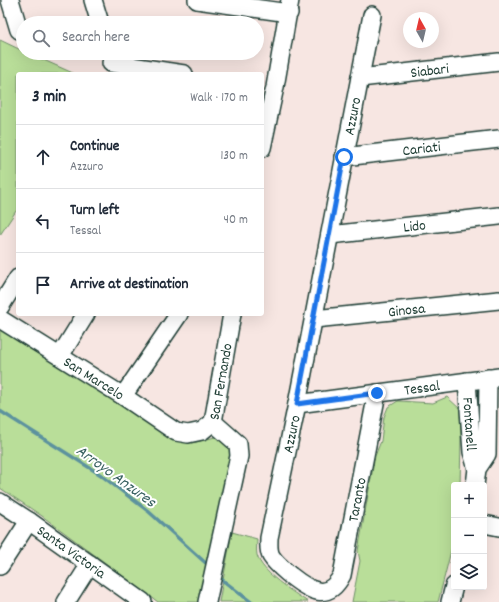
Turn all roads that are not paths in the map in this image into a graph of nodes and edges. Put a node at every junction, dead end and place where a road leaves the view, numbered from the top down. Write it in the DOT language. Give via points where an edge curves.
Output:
graph roads {
  1 [pos="10,0"];
  2 [pos="93,0"];
  3 [pos="197,0"];
  4 [pos="290,6"];
  5 [pos="372,15"];
  6 [pos="98,16"];
  7 [pos="16,20"];
  8 [pos="499,62"];
  9 [pos="111,63"];
  10 [pos="171,72"];
  11 [pos="360,78"];
  12 [pos="269,86"];
  13 [pos="264,130"];
  14 [pos="499,139"];
  15 [pos="344,157"];
  16 [pos="499,216"];
  17 [pos="330,235"];
  18 [pos="16,281"];
  19 [pos="499,300"];
  20 [pos="0,307"];
  21 [pos="85,316"];
  22 [pos="178,316"];
  23 [pos="232,316"];
  24 [pos="0,319"];
  25 [pos="314,319"];
  26 [pos="60,356"];
  27 [pos="493,378"];
  28 [pos="467,381"];
  29 [pos="377,393"];
  30 [pos="123,396"];
  31 [pos="297,404"];
  32 [pos="213,422"];
  33 [pos="471,433"];
  34 [pos="188,434"];
  35 [pos="494,435"];
  36 [pos="486,454"];
  37 [pos="476,477"];
  38 [pos="0,502"];
  39 [pos="30,521"];
  40 [pos="487,525"];
  41 [pos="499,527"];
  42 [pos="90,564"];
  43 [pos="0,566"];
  44 [pos="453,590"];
  45 [pos="319,594"];
  46 [pos="66,602"];
  47 [pos="143,602"];
  48 [pos="208,602"];
  49 [pos="450,602"];
  1 -- 7 [label="street"];
  2 -- 6 [label="street"];
  3 -- 4 [label="street"];
  4 -- 12 [label="street"];
  5 -- 11 [label="street, Azzuro"];
  8 -- 11 [label="street, Siabari"];
  9 -- 10 [label="street"];
  11 -- 15 [label="street, Azzuro"];
  12 -- 13 [label="street"];
  14 -- 15 [label="street, Cariati"];
  15 -- 17 [label="street, Azzuro"];
  16 -- 17 [label="street, Lido"];
  17 -- 25 [label="street, Azzuro"];
  18 -- 20 [label="street"];
  19 -- 25 [label="street, Ginosa"];
  21 -- 26 [label="street"];
  22 -- 30 [label="street"];
  23 -- 32 [label="street, San Fernando"];
  24 -- 26 [label="street, San Marcelo"];
  25 -- 31 [label="street, Azzuro"];
  26 -- 30 [label="street, San Marcelo"];
  27 -- 28 [label="street, Tessal"];
  27 -- 35 [label="street, Fontanell"];
  28 -- 29 [label="street, Tessal"];
  28 -- 33 [label="street, Fontanell"];
  29 -- 31 [label="street, Tessal"];
  29 -- 45 [label="street, Taranto" via="342,575 338,584 330,591"];
  30 -- 34 [label="street, San Marcelo" via="176,432"];
  31 -- 45 [label="street, Azzuro" via="268,547 276,562 310,592"];
  32 -- 34 [label="street, San Fernando" via="202,431"];
  32 -- 48 [label="street" via="238,444 239,456"];
  33 -- 35 [label="street"];
  33 -- 36 [label="street, Fontanell"];
  35 -- 36 [label="street, Fontanell"];
  36 -- 37 [label="street, Fontanell"];
  38 -- 39 [label="street, Santa Victoria"];
  39 -- 42 [label="street, Santa Victoria"];
  39 -- 43 [label="street"];
  40 -- 41 [label="street"];
  42 -- 46 [label="street"];
  42 -- 47 [label="street, Santa Victoria"];
  44 -- 49 [label="street"];
}
